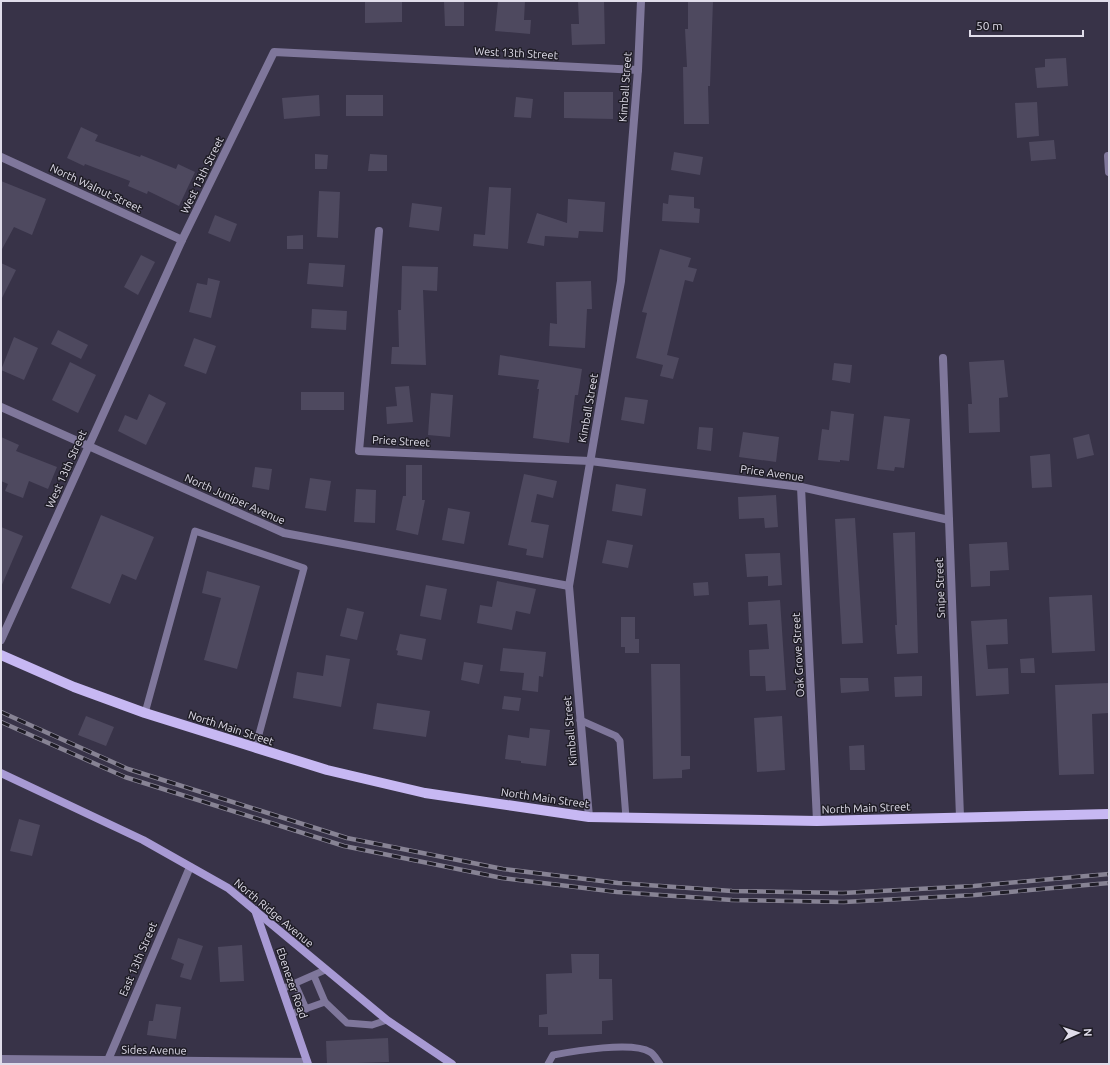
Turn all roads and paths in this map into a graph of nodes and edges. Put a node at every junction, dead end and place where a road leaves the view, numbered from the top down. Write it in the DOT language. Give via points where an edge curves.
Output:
graph roads {
  1 [pos="641,1"];
  2 [pos="638,70"];
  3 [pos="1108,156"];
  4 [pos="1,157"];
  5 [pos="1109,172"];
  6 [pos="379,231"];
  7 [pos="182,240"];
  8 [pos="943,358"];
  9 [pos="1,407"];
  10 [pos="88,446"];
  11 [pos="590,461"];
  12 [pos="801,488"];
  13 [pos="949,520"];
  14 [pos="568,586"];
  15 [pos="1,640"];
  16 [pos="1,655"];
  17 [pos="145,713"];
  18 [pos="580,720"];
  19 [pos="255,749"];
  20 [pos="1,773"];
  21 [pos="1109,814"];
  22 [pos="589,817"];
  23 [pos="960,817"];
  24 [pos="626,818"];
  25 [pos="817,821"];
  26 [pos="190,867"];
  27 [pos="255,909"];
  28 [pos="325,970"];
  29 [pos="314,976"];
  30 [pos="295,984"];
  31 [pos="282,990"];
  32 [pos="325,1002"];
  33 [pos="306,1009"];
  34 [pos="291,1014"];
  35 [pos="387,1020"];
  36 [pos="1,1059"];
  37 [pos="108,1060"];
  38 [pos="25,1062"];
  39 [pos="308,1063"];
  40 [pos="452,1064"];
  41 [pos="548,1064"];
  42 [pos="660,1064"];
  1 -- 2 [label="street, Kimball Street"];
  2 -- 7 [label="street, West 13th Street" via="274,52"];
  2 -- 11 [label="street, Kimball Street" via="621,281"];
  3 -- 5 [label="street"];
  4 -- 7 [label="street, North Walnut Street"];
  6 -- 11 [label="street, Price Street" via="359,450"];
  7 -- 10 [label="street, West 13th Street"];
  8 -- 13 [label="street, Snipe Street"];
  9 -- 10 [label="street, North Juniper Avenue"];
  10 -- 14 [label="street, North Juniper Avenue" via="284,533"];
  10 -- 15 [label="street, West 13th Street"];
  11 -- 12 [label="street, Price Avenue"];
  11 -- 14 [label="street, Kimball Street"];
  12 -- 13 [label="street, Price Avenue"];
  12 -- 25 [label="street, Oak Grove Street"];
  13 -- 23 [label="street, Snipe Street"];
  14 -- 18 [label="street, Kimball Street"];
  16 -- 17 [label="main road, North Main Street" via="74,687"];
  17 -- 19 [label="main road, North Main Street"];
  17 -- 19 [label="lane" via="196,531 304,568"];
  18 -- 22 [label="street, Kimball Street"];
  18 -- 24 [label="lane" via="616,736 620,741"];
  19 -- 22 [label="main road, North Main Street" via="327,770 425,793"];
  20 -- 26 [label="street, North Ridge Avenue" via="143,840"];
  21 -- 23 [label="main road, North Main Street"];
  22 -- 24 [label="main road, North Main Street"];
  23 -- 25 [label="main road, North Main Street"];
  24 -- 25 [label="main road, North Main Street"];
  26 -- 27 [label="street, North Ridge Avenue" via="228,888"];
  26 -- 37 [label="street, East 13th Street"];
  27 -- 28 [label="street, North Ridge Avenue"];
  27 -- 31 [label="street, Ebenezer Road"];
  28 -- 29 [label="lane"];
  28 -- 35 [label="street, North Ridge Avenue"];
  29 -- 30 [label="lane"];
  29 -- 32 [label="lane"];
  30 -- 31 [label="lane"];
  30 -- 33 [label="lane"];
  31 -- 34 [label="street, Ebenezer Road"];
  32 -- 33 [label="lane"];
  32 -- 35 [label="lane" via="347,1023 372,1025"];
  33 -- 34 [label="lane"];
  34 -- 39 [label="street, Ebenezer Road"];
  35 -- 40 [label="street, North Ridge Avenue"];
  36 -- 38 [label="street, Sides Avenue"];
  37 -- 38 [label="street, Sides Avenue"];
  37 -- 39 [label="street, Sides Avenue"];
  41 -- 42 [label="lane" via="554,1055 570,1051 628,1046 650,1052"];
}
